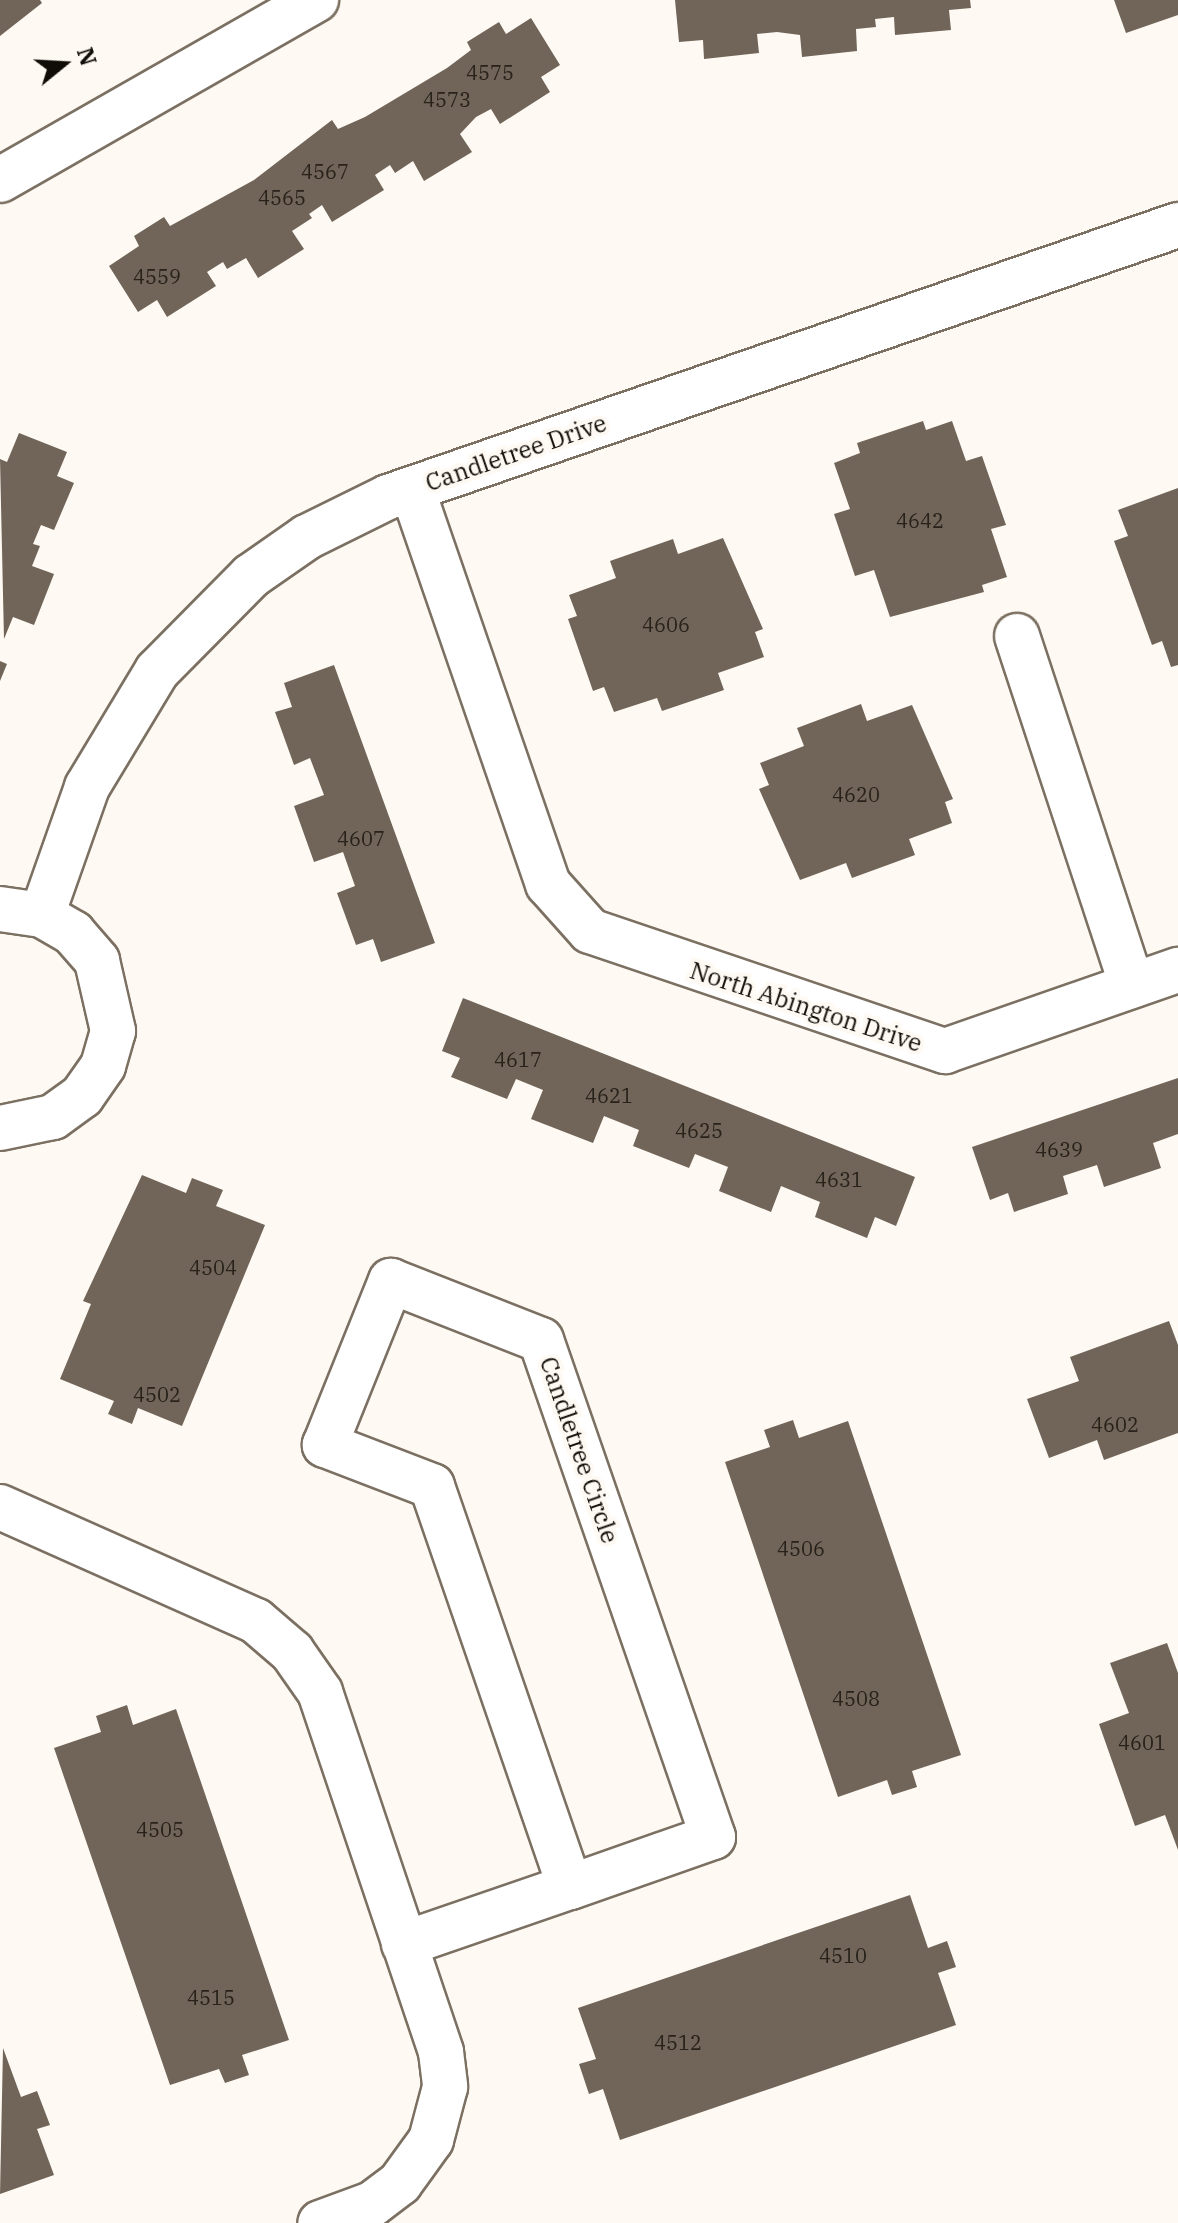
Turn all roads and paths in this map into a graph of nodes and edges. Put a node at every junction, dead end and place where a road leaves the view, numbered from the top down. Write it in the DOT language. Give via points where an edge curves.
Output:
graph roads {
  1 [pos="316,0"];
  2 [pos="0,180"];
  3 [pos="1178,225"];
  4 [pos="412,489"];
  5 [pos="1017,636"];
  6 [pos="21,912"];
  7 [pos="1178,970"];
  8 [pos="1132,986"];
  9 [pos="0,1128"];
  10 [pos="0,1507"];
  11 [pos="570,1887"];
  12 [pos="404,1944"];
  13 [pos="320,2223"];
  1 -- 2 [label="street"];
  3 -- 4 [label="street, Candletree Drive"];
  4 -- 6 [label="street, Candletree Drive" via="349,515 269,562 170,654 87,787"];
  4 -- 8 [label="street, North Abington Drive" via="548,884 576,922 603,938 945,1051"];
  5 -- 8 [label="street"];
  6 -- 9 [label="street, Candletree Drive" via="73,933 97,961 110,994 113,1031 103,1066 82,1096 53,1117"];
  7 -- 8 [label="street, North Abington Drive"];
  10 -- 12 [label="street" via="256,1621 292,1652 320,1692"];
  11 -- 11 [label="street, Candletree Circle" via="432,1486 325,1445 391,1281 541,1340 713,1837"];
  11 -- 12 [label="street, Candletree Circle"];
  12 -- 13 [label="street" via="441,2052 443,2105 421,2156 388,2195"];
}
